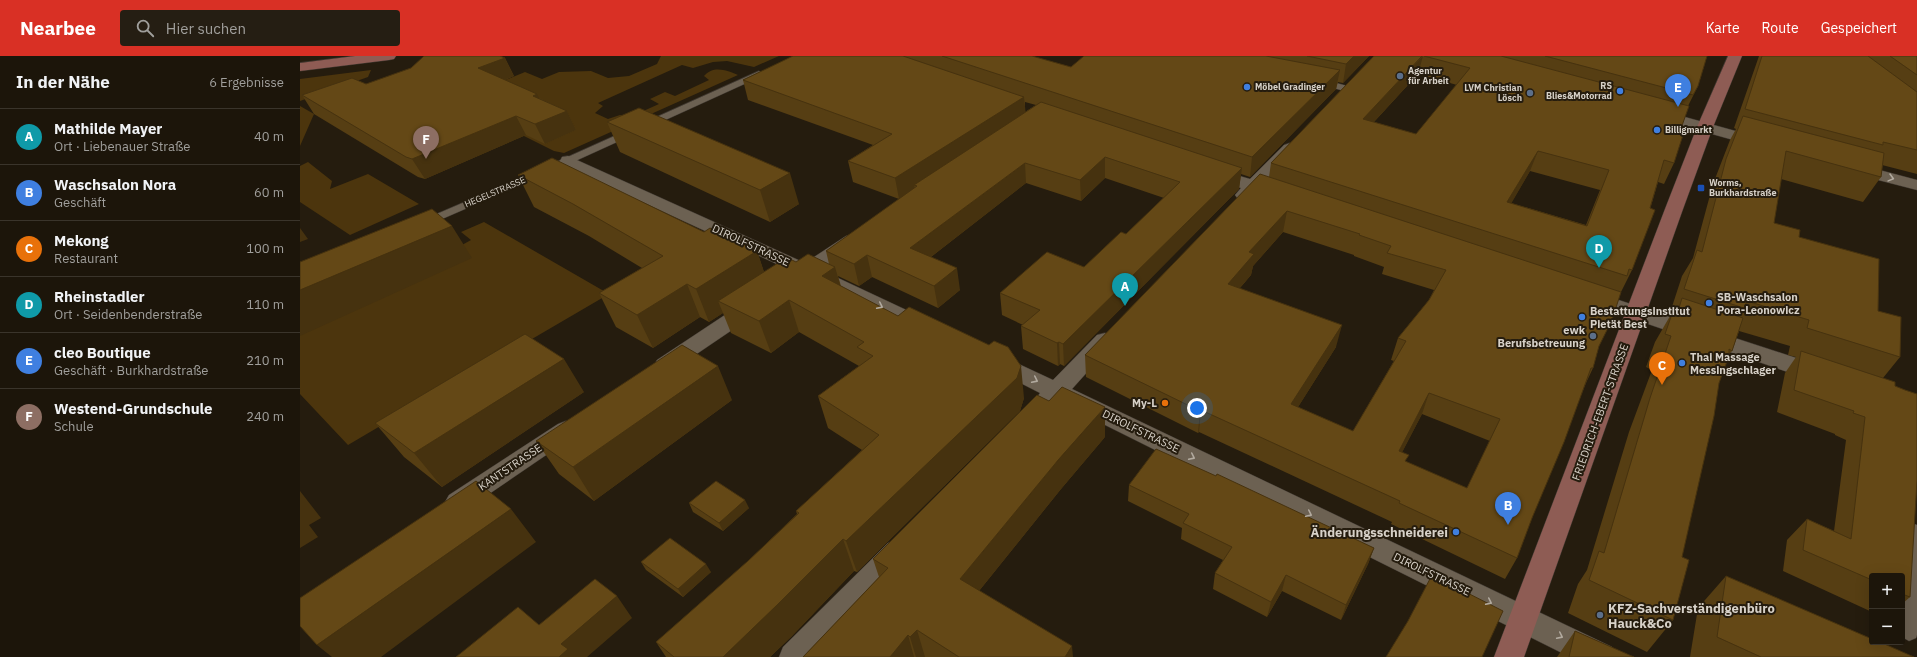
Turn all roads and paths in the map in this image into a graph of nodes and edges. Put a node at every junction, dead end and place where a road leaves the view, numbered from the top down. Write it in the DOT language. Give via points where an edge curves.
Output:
graph roads {
  1 [pos="389,56"];
  2 [pos="1735,56"];
  3 [pos="300,67"];
  4 [pos="769,69"];
  5 [pos="1310,80"];
  6 [pos="1353,84"];
  7 [pos="1336,100"];
  8 [pos="1644,110"];
  9 [pos="1704,127"];
  10 [pos="1303,135"];
  11 [pos="1780,148"];
  12 [pos="568,161"];
  13 [pos="1841,164"];
  14 [pos="1194,166"];
  15 [pos="1917,185"];
  16 [pos="1253,186"];
  17 [pos="1297,201"];
  18 [pos="1231,209"];
  19 [pos="411,228"];
  20 [pos="865,232"];
  21 [pos="807,271"];
  22 [pos="1571,290"];
  23 [pos="1637,312"];
  24 [pos="1117,328"];
  25 [pos="942,336"];
  26 [pos="978,353"];
  27 [pos="646,377"];
  28 [pos="1836,380"];
  29 [pos="1057,390"];
  30 [pos="1029,419"];
  31 [pos="581,420"];
  32 [pos="1914,513"];
  33 [pos="437,515"];
  34 [pos="917,532"];
  35 [pos="1525,619"];
  36 [pos="1910,632"];
  37 [pos="794,657"];
  38 [pos="1509,657"];
  39 [pos="1602,657"];
  1 -- 3 [label="street"];
  2 -- 9 [label="street, FRIEDRICH-EBERT-STRASSE"];
  4 -- 12 [label="lane, HEGELSTRASSE"];
  5 -- 6 [label="lane"];
  6 -- 7 [label="street"];
  8 -- 9 [label="street"];
  9 -- 11 [label="street"];
  9 -- 23 [label="street, FRIEDRICH-EBERT-STRASSE"];
  10 -- 16 [label="street"];
  12 -- 19 [label="lane, HEGELSTRASSE"];
  12 -- 21 [label="street, DIROLFSTRASSE"];
  13 -- 15 [label="street, one-way"];
  14 -- 16 [label="street"];
  16 -- 17 [label="street"];
  16 -- 18 [label="street"];
  20 -- 21 [label="street"];
  21 -- 25 [label="street, DIROLFSTRASSE, one-way"];
  21 -- 27 [label="street"];
  22 -- 23 [label="street"];
  23 -- 28 [label="street"];
  23 -- 35 [label="street, FRIEDRICH-EBERT-STRASSE"];
  24 -- 29 [label="street"];
  26 -- 29 [label="street, DIROLFSTRASSE, one-way"];
  29 -- 30 [label="street"];
  29 -- 35 [label="street, DIROLFSTRASSE, one-way"];
  31 -- 33 [label="street, KANTSTRASSE"];
  32 -- 36 [label="lane"];
  34 -- 37 [label="street"];
  35 -- 38 [label="street, FRIEDRICH-EBERT-STRASSE"];
  35 -- 39 [label="street, DIROLFSTRASSE, one-way"];
}
